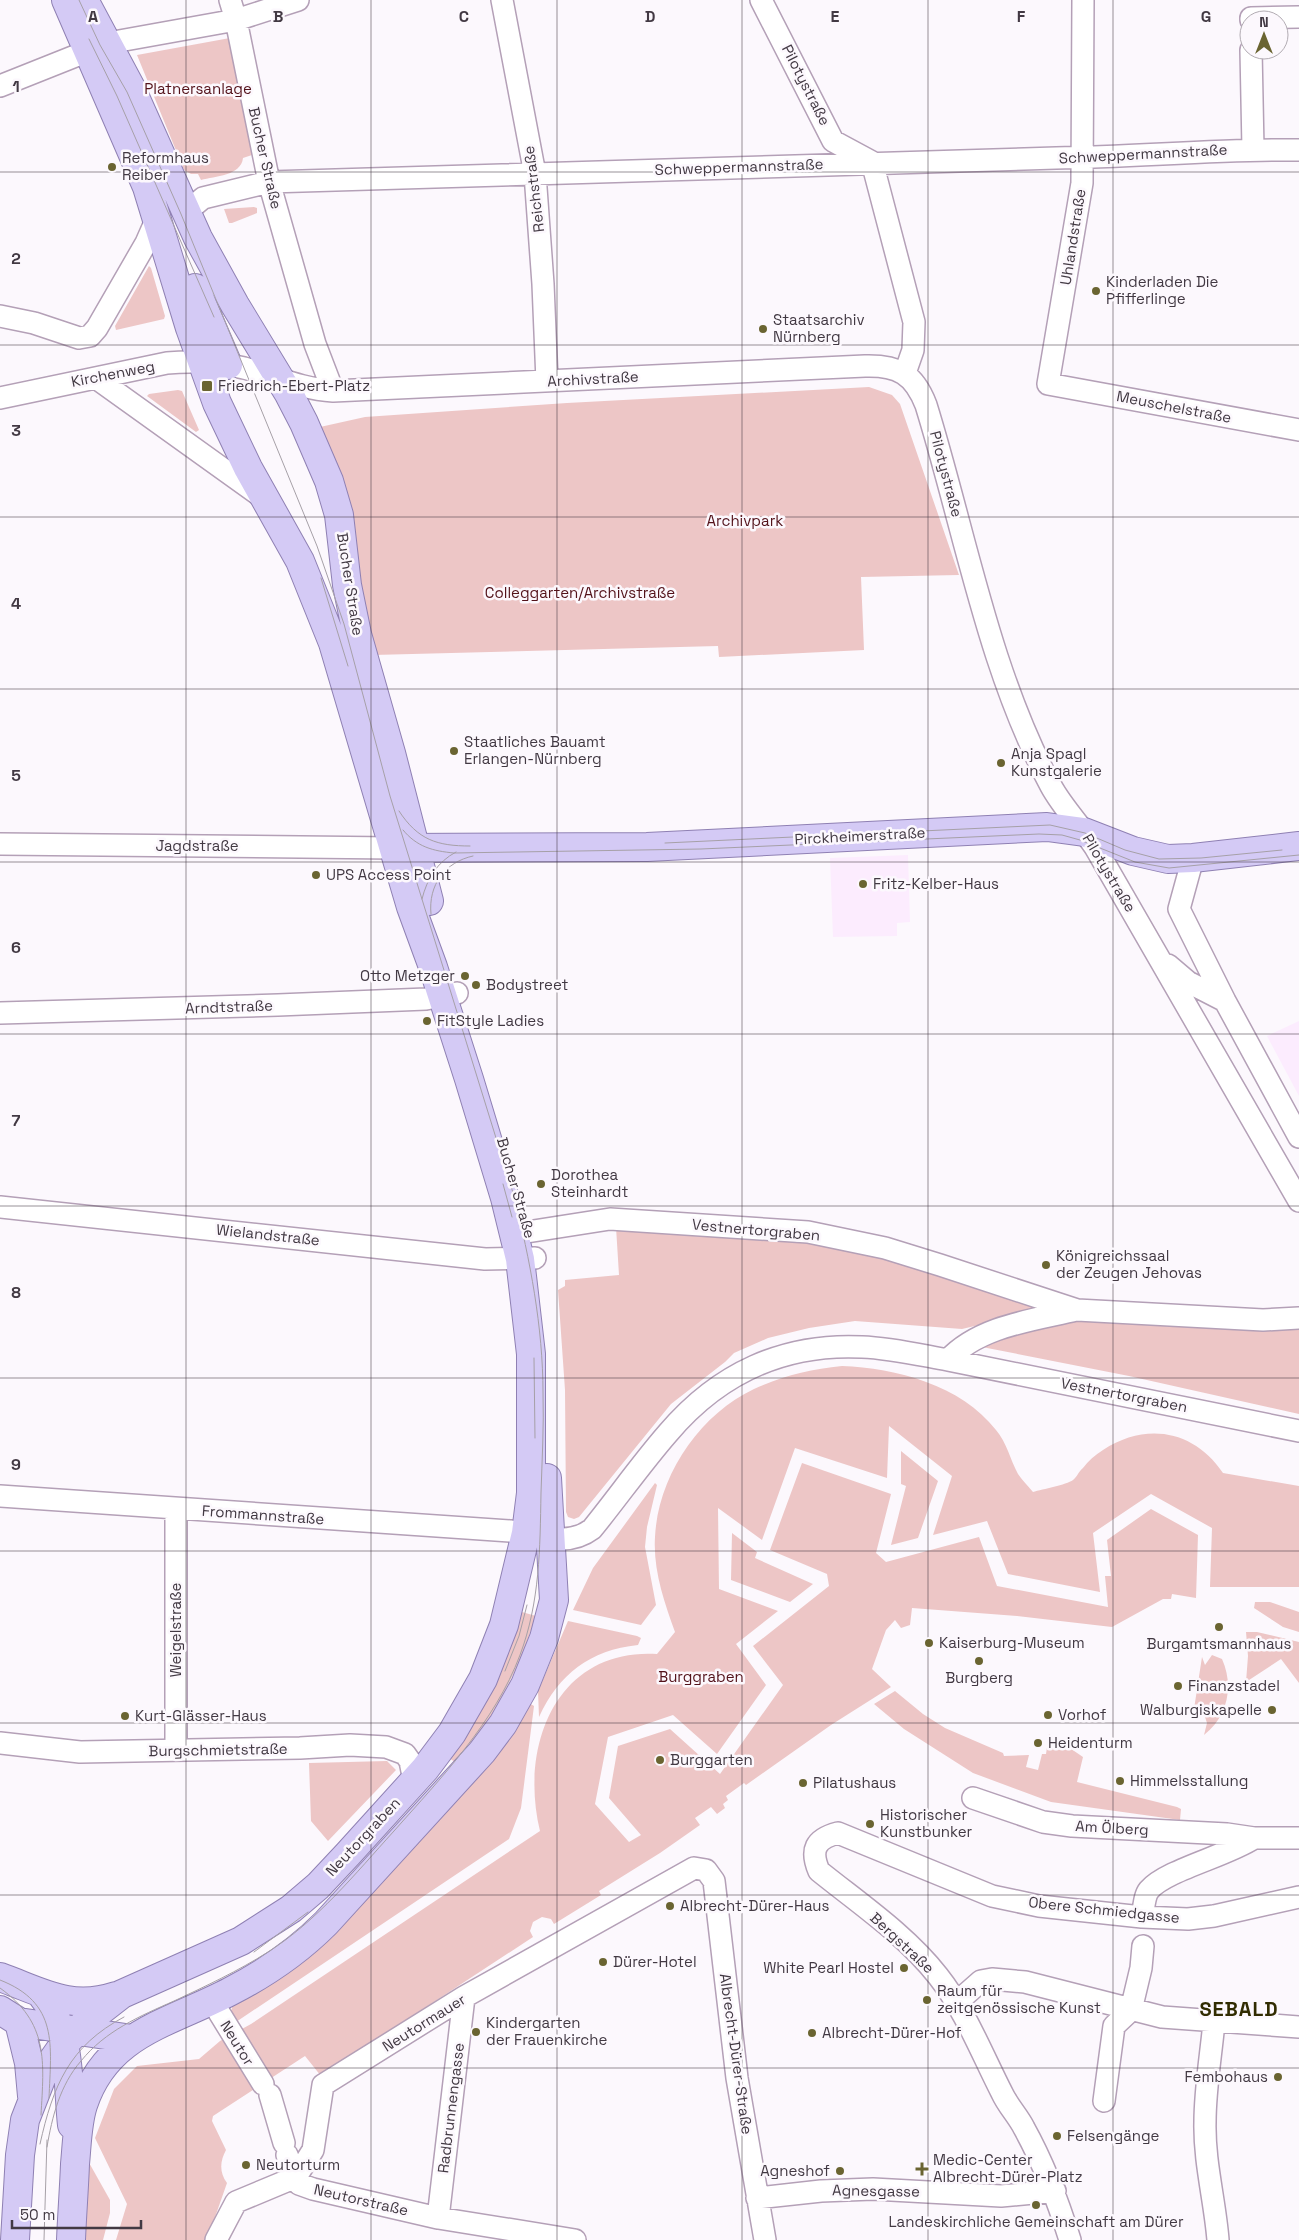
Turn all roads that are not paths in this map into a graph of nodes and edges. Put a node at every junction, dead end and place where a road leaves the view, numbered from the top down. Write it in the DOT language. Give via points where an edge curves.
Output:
graph roads {
  1 [pos="66,0"];
  2 [pos="84,0"];
  3 [pos="298,0"];
  4 [pos="502,0"];
  5 [pos="761,0"];
  6 [pos="1083,0"];
  7 [pos="233,10"];
  8 [pos="97,47"];
  9 [pos="1251,60"];
  10 [pos="0,86"];
  11 [pos="1253,149"];
  12 [pos="1299,150"];
  13 [pos="1081,158"];
  14 [pos="872,162"];
  15 [pos="534,174"];
  16 [pos="269,182"];
  17 [pos="186,213"];
  18 [pos="157,218"];
  19 [pos="0,316"];
  20 [pos="215,364"];
  21 [pos="905,374"];
  22 [pos="96,378"];
  23 [pos="281,380"];
  24 [pos="547,381"];
  25 [pos="1048,384"];
  26 [pos="333,391"];
  27 [pos="0,398"];
  28 [pos="1299,430"];
  29 [pos="267,500"];
  30 [pos="1084,832"];
  31 [pos="0,843"];
  32 [pos="1299,846"];
  33 [pos="404,848"];
  34 [pos="0,857"];
  35 [pos="1193,858"];
  36 [pos="1158,956"];
  37 [pos="450,994"];
  38 [pos="1225,1001"];
  39 [pos="0,1013"];
  40 [pos="1299,1137"];
  41 [pos="1299,1201"];
  42 [pos="0,1208"];
  43 [pos="525,1245"];
  44 [pos="1077,1310"];
  45 [pos="1299,1318"];
  46 [pos="948,1360"];
  47 [pos="1299,1431"];
  48 [pos="0,1496"];
  49 [pos="176,1509"];
  50 [pos="538,1536"];
  51 [pos="0,1742"];
  52 [pos="176,1750"];
  53 [pos="414,1781"];
  54 [pos="973,1798"];
  55 [pos="1254,1838"];
  56 [pos="1299,1838"];
  57 [pos="814,1858"];
  58 [pos="706,1870"];
  59 [pos="1299,1897"];
  60 [pos="1142,1917"];
  61 [pos="1143,1946"];
  62 [pos="0,1977"];
  63 [pos="41,1994"];
  64 [pos="122,1994"];
  65 [pos="464,1998"];
  66 [pos="212,2001"];
  67 [pos="956,2003"];
  68 [pos="1131,2010"];
  69 [pos="10,2016"];
  70 [pos="1214,2022"];
  71 [pos="1299,2027"];
  72 [pos="67,2035"];
  73 [pos="132,2039"];
  74 [pos="32,2096"];
  75 [pos="1104,2101"];
  76 [pos="285,2149"];
  77 [pos="76,2154"];
  78 [pos="296,2177"];
  79 [pos="1055,2191"];
  80 [pos="757,2198"];
  81 [pos="450,2227"];
  82 [pos="15,2240"];
  83 [pos="70,2240"];
  84 [pos="216,2240"];
  85 [pos="575,2240"];
  86 [pos="765,2240"];
  87 [pos="1070,2240"];
  88 [pos="1218,2240"];
  1 -- 8 [label="main road"];
  2 -- 8 [label="main road"];
  3 -- 7 [label="street"];
  4 -- 15 [label="street, Reichstraße"];
  5 -- 14 [label="street, Pilotystraße" via="833,141"];
  6 -- 13 [label="street, Uhlandstraße"];
  7 -- 8 [label="street"];
  7 -- 16 [label="street, Bucher Straße"];
  8 -- 10 [label="street"];
  8 -- 17 [label="main road" via="132,92"];
  8 -- 18 [label="main road"];
  9 -- 11 [label="street"];
  11 -- 12 [label="street, Schweppermannstraße"];
  11 -- 13 [label="street, Schweppermannstraße"];
  13 -- 14 [label="street, Schweppermannstraße"];
  13 -- 25 [label="street, Uhlandstraße" via="1082,183"];
  14 -- 15 [label="street, Schweppermannstraße"];
  14 -- 21 [label="street" via="914,322 913,350"];
  15 -- 16 [label="street, Schweppermannstraße"];
  15 -- 24 [label="street, Reichstraße"];
  16 -- 17 [label="street, Schweppermannstraße" via="203,198"];
  16 -- 26 [label="street, Bucher Straße" via="315,344"];
  17 -- 23 [label="main road" via="231,299"];
  18 -- 19 [label="street" via="146,243 90,336 83,338"];
  18 -- 20 [label="main road, Bucher Straße" via="182,257"];
  20 -- 22 [label="street, Kirchenweg" via="167,363"];
  20 -- 23 [label="street"];
  20 -- 29 [label="main road, Bucher Straße" via="232,436"];
  21 -- 24 [label="street, Archivstraße" via="893,368 865,366"];
  21 -- 30 [label="street, Pilotystraße" via="917,386 926,405 980,601 1008,685 1051,785"];
  22 -- 27 [label="street, Kirchenweg"];
  22 -- 29 [label="street, Bucher Straße"];
  23 -- 26 [label="street, Archivstraße"];
  23 -- 33 [label="main road, Bucher Straße" via="315,447 336,503 353,616"];
  24 -- 26 [label="street, Archivstraße"];
  25 -- 28 [label="street, Meuschelstraße"];
  29 -- 33 [label="main road, Bucher Straße" via="309,581"];
  30 -- 33 [label="main road, Pirckheimerstraße" via="1047,827 692,845"];
  30 -- 35 [label="main road, Pirckheimerstraße" via="1148,855 1168,859"];
  30 -- 36 [label="street, Pilotystraße"];
  31 -- 33 [label="street, Jagdstraße"];
  31 -- 34 [label="street"];
  32 -- 35 [label="main road, Pirckheimerstraße"];
  33 -- 37 [label="main road, Bucher Straße"];
  35 -- 38 [label="street" via="1179,909"];
  36 -- 38 [label="street, Pilotystraße" via="1188,982"];
  36 -- 41 [label="street, Pilotystraße"];
  37 -- 39 [label="street, Arndtstraße" via="278,1005"];
  37 -- 43 [label="main road, Bucher Straße"];
  38 -- 40 [label="street"];
  42 -- 43 [label="street, Wielandstraße" via="485,1259"];
  43 -- 44 [label="street, Vestnertorgraben" via="610,1219 808,1232 912,1256"];
  43 -- 50 [label="main road, Bucher Straße" via="544,1327 547,1391 547,1492"];
  44 -- 45 [label="street, Vestnertorgraben" via="1263,1320"];
  44 -- 46 [label="street, Vestnertorgraben" via="996,1331 964,1346"];
  46 -- 47 [label="street, Vestnertorgraben"];
  46 -- 50 [label="street, Vestnertorgraben" via="862,1347 799,1351 767,1359 738,1373 692,1408 668,1432 592,1529 580,1537 566,1540"];
  48 -- 49 [label="street, Frommannstraße"];
  49 -- 50 [label="street, Frommannstraße"];
  49 -- 52 [label="street, Weigelstraße"];
  50 -- 53 [label="main road, Neutorgraben" via="483,1678 452,1733"];
  50 -- 66 [label="main road, Neutorgraben" via="555,1590 551,1618 525,1685 491,1740 310,1939 278,1964"];
  51 -- 52 [label="street, Burgschmietstraße" via="80,1752"];
  52 -- 53 [label="street, Burgschmietstraße" via="353,1746 395,1749 408,1757"];
  53 -- 64 [label="main road, Neutorgraben" via="323,1880 282,1916 241,1941"];
  54 -- 55 [label="street, Am Ölberg" via="1043,1822"];
  55 -- 56 [label="street, Am Ölberg"];
  55 -- 60 [label="street, Am Ölberg" via="1240,1847 1160,1880 1147,1892"];
  57 -- 60 [label="street, Obere Schmiedgasse" via="820,1841 838,1833 992,1896 1039,1906"];
  57 -- 67 [label="street, Bergstraße" via="819,1871 901,1937 938,1976"];
  58 -- 65 [label="street, Neutormauer" via="694,1868 684,1872"];
  58 -- 80 [label="street, Albrecht-Dürer-Straße" via="714,1881 737,2078"];
  59 -- 60 [label="street, Obere Schmiedgasse" via="1214,1916"];
  61 -- 68 [label="street"];
  62 -- 63 [label="main road"];
  63 -- 64 [label="main road" via="63,2001 90,2002"];
  63 -- 72 [label="main road"];
  64 -- 72 [label="main road, Neutorgraben"];
  65 -- 78 [label="street, Neutormauer" via="323,2085 313,2150"];
  65 -- 81 [label="street, Radbrunnengasse"];
  66 -- 73 [label="main road, Neutorgraben"];
  66 -- 76 [label="street, Neutor" via="267,2089"];
  67 -- 68 [label="street" via="980,1982 992,1980 1025,1982"];
  67 -- 79 [label="street, Bergstraße"];
  68 -- 70 [label="street"];
  68 -- 75 [label="street" via="1114,2026"];
  69 -- 72 [label="main road"];
  69 -- 74 [label="main road" via="29,2063"];
  70 -- 71 [label="street"];
  70 -- 88 [label="street" via="1204,2122"];
  72 -- 73 [label="main road"];
  72 -- 74 [label="main road, Neutorgraben"];
  72 -- 77 [label="main road, Neutorgraben"];
  73 -- 77 [label="main road, Neutorgraben" via="110,2058 91,2086 79,2122"];
  74 -- 82 [label="main road, Neutorgraben" via="21,2139"];
  76 -- 78 [label="street, Neutorstraße"];
  77 -- 83 [label="main road, Neutorgraben"];
  78 -- 81 [label="street, Neutorstraße" via="299,2184 313,2190"];
  78 -- 84 [label="street" via="236,2202"];
  79 -- 80 [label="street, Agnesgasse" via="1001,2196 873,2189"];
  79 -- 87 [label="street, Bergstraße"];
  80 -- 86 [label="street, Albrecht-Dürer-Straße"];
  81 -- 85 [label="street, Neutorstraße"];
}
